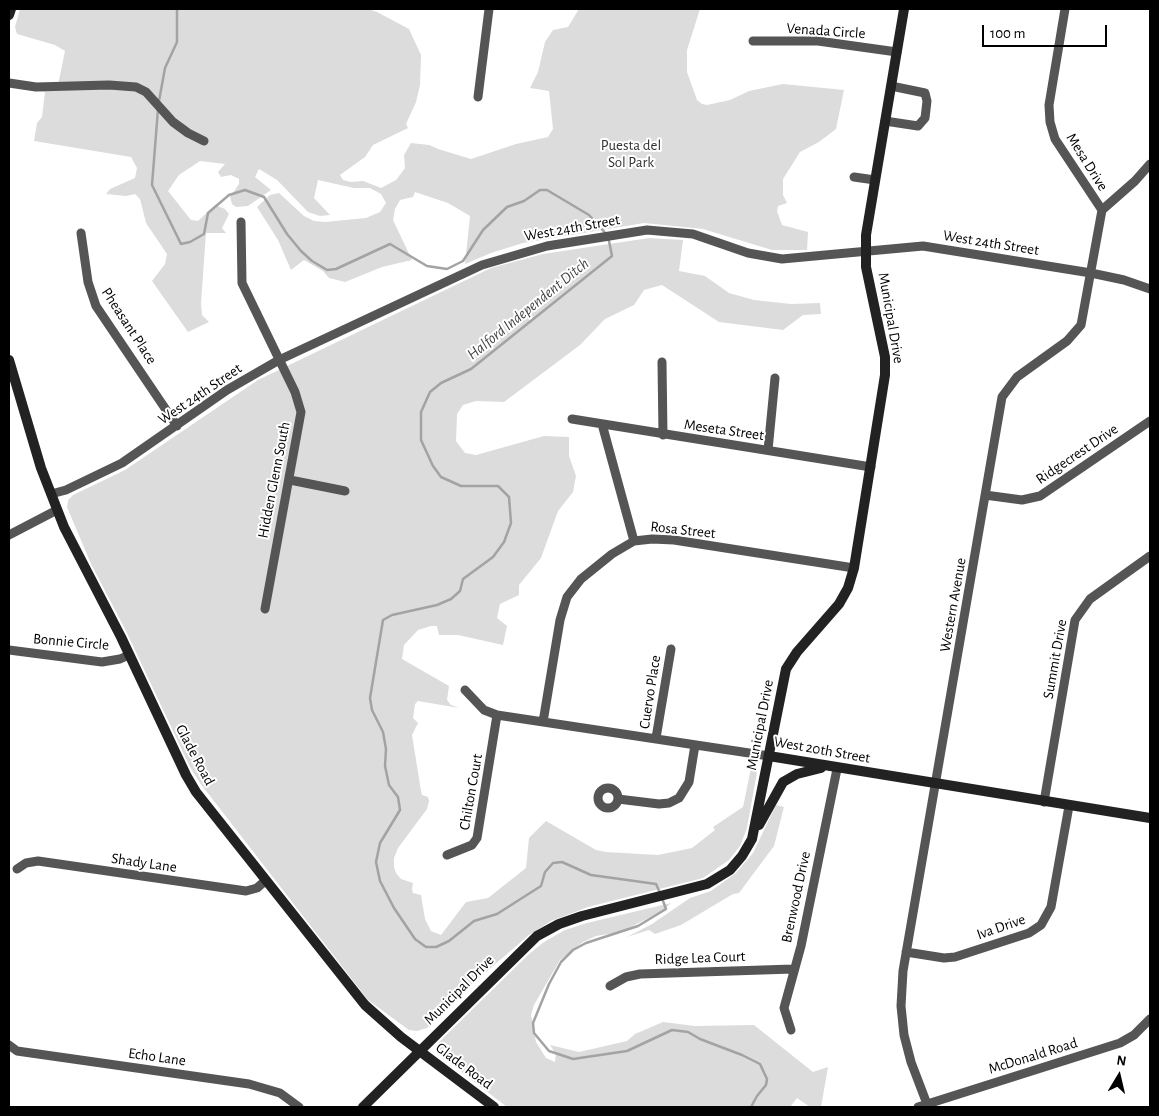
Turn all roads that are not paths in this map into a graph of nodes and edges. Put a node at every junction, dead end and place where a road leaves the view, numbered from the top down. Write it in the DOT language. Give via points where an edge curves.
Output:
graph roads {
  1 [pos="11,9"];
  2 [pos="490,9"];
  3 [pos="904,9"];
  4 [pos="1065,9"];
  5 [pos="9,15"];
  6 [pos="753,41"];
  7 [pos="897,52"];
  8 [pos="9,83"];
  9 [pos="891,86"];
  10 [pos="478,97"];
  11 [pos="885,121"];
  12 [pos="204,141"];
  13 [pos="1150,164"];
  14 [pos="854,177"];
  15 [pos="875,180"];
  16 [pos="1102,210"];
  17 [pos="241,222"];
  18 [pos="81,233"];
  19 [pos="865,252"];
  20 [pos="1091,273"];
  21 [pos="1150,289"];
  22 [pos="9,360"];
  23 [pos="279,360"];
  24 [pos="662,362"];
  25 [pos="775,378"];
  26 [pos="572,419"];
  27 [pos="1150,421"];
  28 [pos="602,424"];
  29 [pos="177,426"];
  30 [pos="663,435"];
  31 [pos="768,450"];
  32 [pos="871,467"];
  33 [pos="290,480"];
  34 [pos="344,490"];
  35 [pos="51,494"];
  36 [pos="985,495"];
  37 [pos="57,510"];
  38 [pos="9,534"];
  39 [pos="634,541"];
  40 [pos="1150,556"];
  41 [pos="854,568"];
  42 [pos="266,609"];
  43 [pos="671,649"];
  44 [pos="9,650"];
  45 [pos="130,655"];
  46 [pos="465,690"];
  47 [pos="493,714"];
  48 [pos="543,722"];
  49 [pos="656,738"];
  50 [pos="695,745"];
  51 [pos="769,756"];
  52 [pos="833,768"];
  53 [pos="936,784"];
  54 [pos="618,800"];
  55 [pos="1044,802"];
  56 [pos="1068,806"];
  57 [pos="1150,818"];
  58 [pos="752,840"];
  59 [pos="447,855"];
  60 [pos="17,869"];
  61 [pos="265,881"];
  62 [pos="906,952"];
  63 [pos="793,969"];
  64 [pos="610,986"];
  65 [pos="1150,1019"];
  66 [pos="791,1030"];
  67 [pos="9,1045"];
  68 [pos="418,1050"];
  69 [pos="927,1104"];
  70 [pos="299,1107"];
  71 [pos="363,1107"];
  72 [pos="494,1107"];
  73 [pos="918,1107"];
  1 -- 5 [label="street"];
  2 -- 10 [label="street"];
  3 -- 7 [label="street, Municipal Drive"];
  4 -- 16 [label="street, Mesa Drive" via="1049,105 1050,122 1055,139"];
  6 -- 7 [label="street, Venada Circle" via="818,41"];
  7 -- 9 [label="street, Municipal Drive"];
  8 -- 12 [label="street" via="36,87 109,84 136,87 146,92 174,122"];
  9 -- 11 [label="street, Municipal Drive"];
  9 -- 11 [label="street" via="925,93 928,101 925,118 918,126"];
  11 -- 15 [label="street, Municipal Drive"];
  13 -- 16 [label="street"];
  14 -- 15 [label="street"];
  15 -- 19 [label="street, Municipal Drive"];
  16 -- 20 [label="street, Western Avenue"];
  17 -- 23 [label="street, Hidden Glenn South" via="242,283"];
  18 -- 29 [label="street, Pheasant Place" via="88,282 96,306"];
  19 -- 20 [label="street, West 24th Street" via="934,247"];
  19 -- 23 [label="street, West 24th Street" via="782,259 704,237 664,231 633,231 547,246 482,265"];
  19 -- 32 [label="street, Municipal Drive" via="885,357"];
  20 -- 21 [label="street, West 24th Street"];
  20 -- 36 [label="street, Western Avenue" via="1081,324 1067,342 1017,377 1002,397"];
  22 -- 35 [label="street, Glade Road"];
  23 -- 29 [label="street, West 24th Street" via="234,386"];
  23 -- 33 [label="street, Hidden Glenn South" via="301,412"];
  24 -- 30 [label="street"];
  25 -- 31 [label="street"];
  26 -- 28 [label="street, Meseta Street"];
  27 -- 36 [label="street, Ridgecrest Drive" via="1040,496 1022,500"];
  28 -- 30 [label="street, Meseta Street"];
  28 -- 39 [label="street"];
  29 -- 35 [label="street, West 24th Street" via="122,463"];
  30 -- 31 [label="street, Meseta Street"];
  31 -- 32 [label="street, Meseta Street"];
  32 -- 41 [label="street, Municipal Drive"];
  33 -- 34 [label="street"];
  33 -- 42 [label="street, Hidden Glenn South"];
  35 -- 37 [label="street, Glade Road"];
  36 -- 53 [label="street, Western Avenue"];
  37 -- 38 [label="street"];
  37 -- 45 [label="street, Glade Road"];
  39 -- 41 [label="street, Rosa Street" via="674,540"];
  39 -- 48 [label="street, Rosa Street" via="581,579 567,596"];
  40 -- 55 [label="street, Summit Drive" via="1090,599 1074,620"];
  41 -- 51 [label="street, Municipal Drive" via="839,604 796,652 786,669"];
  43 -- 49 [label="street, Cuervo Place"];
  44 -- 45 [label="street, Bonnie Circle" via="102,662"];
  45 -- 61 [label="street, Glade Road" via="186,776"];
  46 -- 47 [label="street" via="476,703"];
  47 -- 48 [label="street, West 20th Street"];
  47 -- 59 [label="street, Chilton Court" via="477,838 472,845"];
  48 -- 49 [label="street, West 20th Street"];
  49 -- 50 [label="street, West 20th Street"];
  50 -- 51 [label="street, West 20th Street"];
  50 -- 54 [label="street" via="689,782 679,798 659,804"];
  51 -- 52 [label="street, West 20th Street"];
  51 -- 58 [label="street, Municipal Drive"];
  52 -- 53 [label="street, West 20th Street"];
  52 -- 58 [label="street" via="797,774 783,782"];
  52 -- 63 [label="street, Brenwood Drive" via="801,946"];
  53 -- 55 [label="street, West 20th Street"];
  53 -- 62 [label="street, Western Avenue"];
  55 -- 56 [label="street, West 20th Street"];
  56 -- 57 [label="street, West 20th Street"];
  56 -- 62 [label="street, Iva Drive" via="1051,907 1041,925 1029,933 949,958"];
  58 -- 68 [label="street, Municipal Drive" via="730,870 707,884 582,916 536,936"];
  60 -- 61 [label="street, Shady Lane" via="38,861 246,891"];
  61 -- 68 [label="street, Glade Road" via="366,1006"];
  62 -- 69 [label="street, Western Avenue" via="901,995 904,1035"];
  63 -- 64 [label="street, Ridge Lea Court" via="640,974"];
  63 -- 66 [label="street, Brenwood Drive" via="784,1008"];
  65 -- 69 [label="street, McDonald Road" via="1134,1036 1120,1043"];
  67 -- 70 [label="street, Echo Lane" via="17,1051 249,1084 280,1093"];
  68 -- 71 [label="street, Municipal Drive"];
  68 -- 72 [label="street, Glade Road"];
  69 -- 73 [label="street, McDonald Road"];
}
